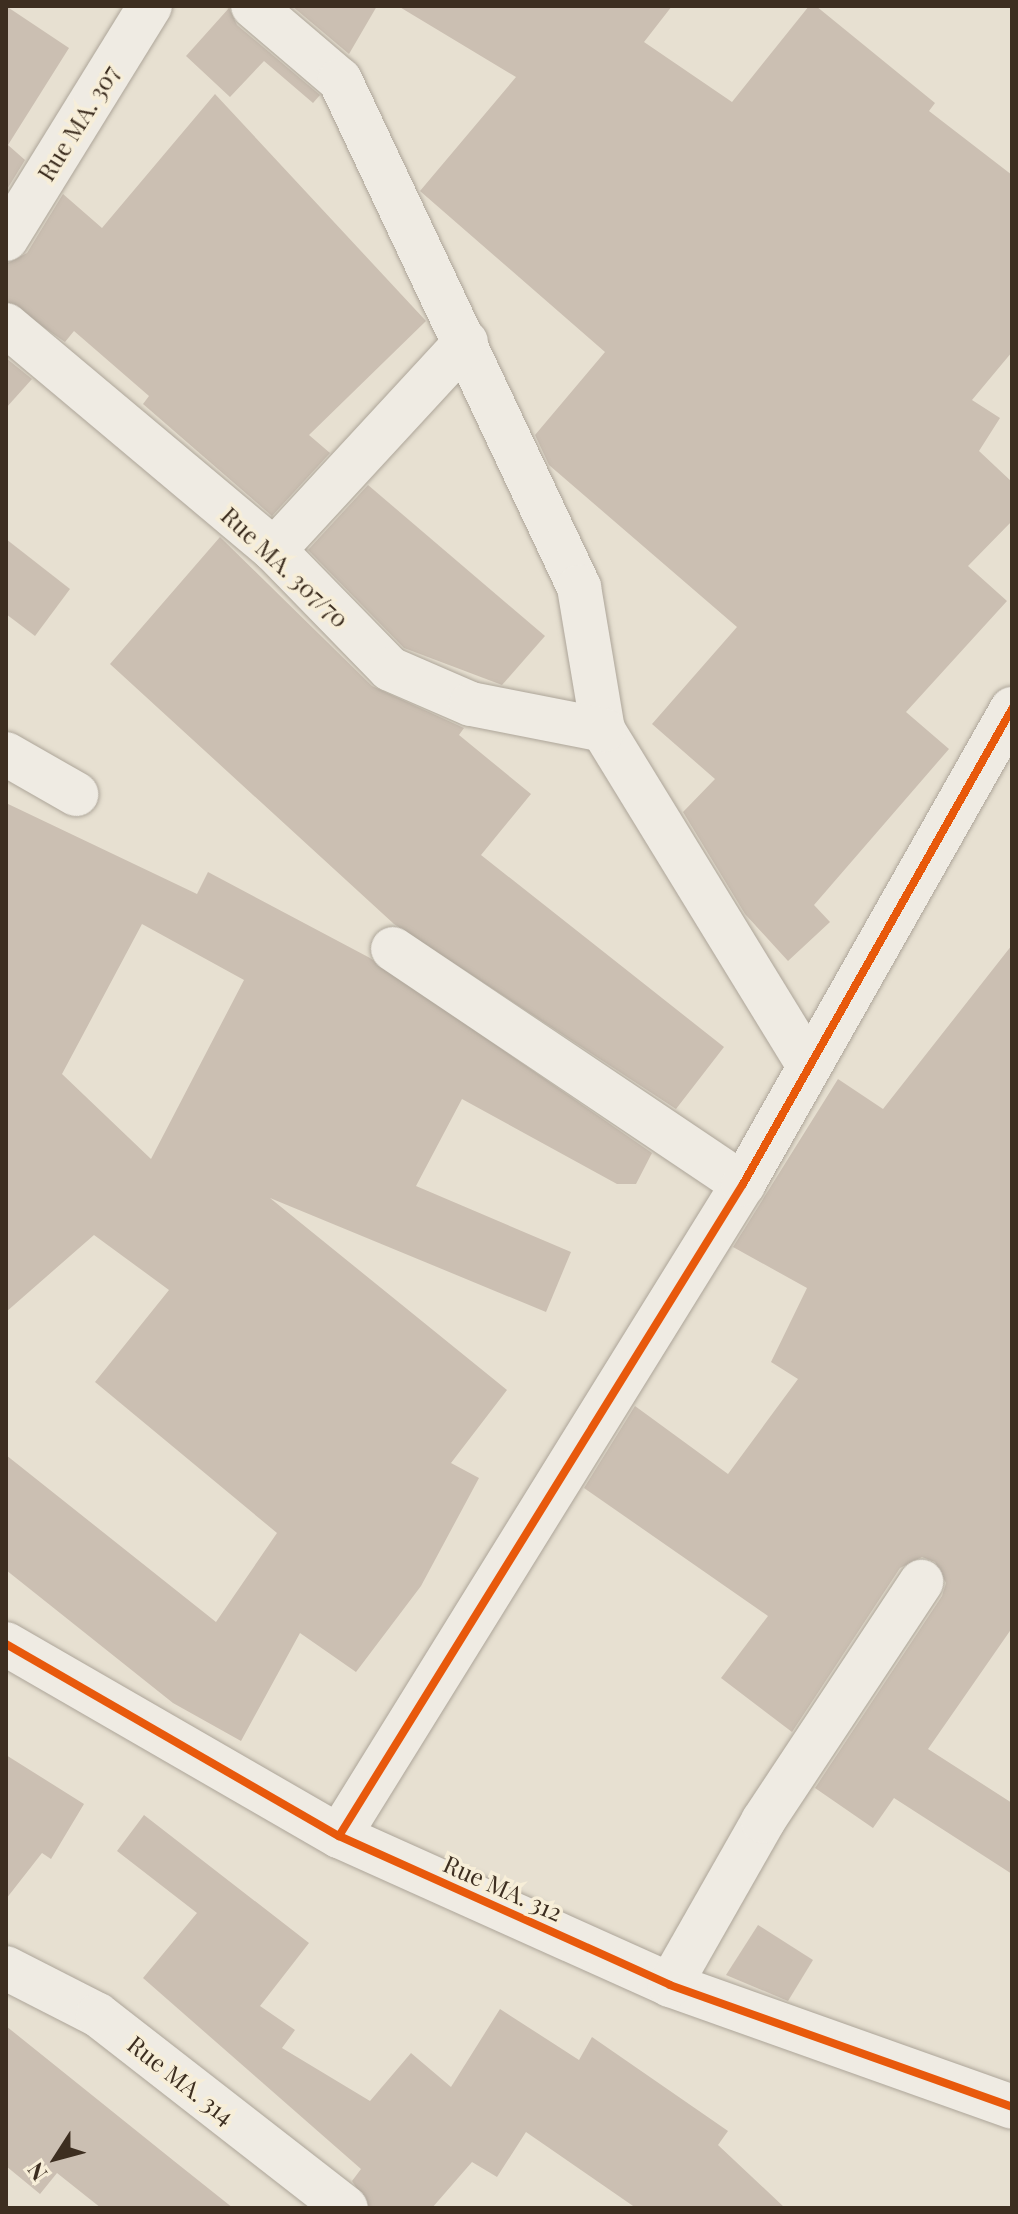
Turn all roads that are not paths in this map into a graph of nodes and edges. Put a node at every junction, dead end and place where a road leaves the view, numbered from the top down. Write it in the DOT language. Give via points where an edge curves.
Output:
graph roads {
  1 [pos="150,6"];
  2 [pos="253,6"];
  3 [pos="6,239"];
  4 [pos="6,325"];
  5 [pos="466,342"];
  6 [pos="274,550"];
  7 [pos="1012,709"];
  8 [pos="603,730"];
  9 [pos="6,754"];
  10 [pos="76,794"];
  11 [pos="393,949"];
  12 [pos="808,1065"];
  13 [pos="743,1184"];
  14 [pos="921,1582"];
  15 [pos="6,1644"];
  16 [pos="339,1836"];
  17 [pos="6,1968"];
  18 [pos="670,1985"];
  19 [pos="1006,2092"];
  20 [pos="346,2208"];
  1 -- 3 [label="street, Rue MA. 307"];
  2 -- 5 [label="street" via="340,80"];
  4 -- 6 [label="street, Rue MA. 307/70"];
  5 -- 6 [label="street"];
  5 -- 8 [label="street" via="579,587"];
  6 -- 8 [label="street, Rue MA. 307/70" via="390,669 471,704"];
  7 -- 12 [label="street"];
  8 -- 12 [label="street"];
  9 -- 10 [label="street"];
  11 -- 13 [label="street"];
  12 -- 13 [label="street"];
  13 -- 16 [label="street"];
  14 -- 18 [label="street" via="763,1821"];
  15 -- 16 [label="street, Rue MA. 312"];
  16 -- 18 [label="street, Rue MA. 312"];
  17 -- 20 [label="street, Rue MA. 314" via="98,2015"];
  18 -- 19 [label="street, Rue MA. 312"];
}
